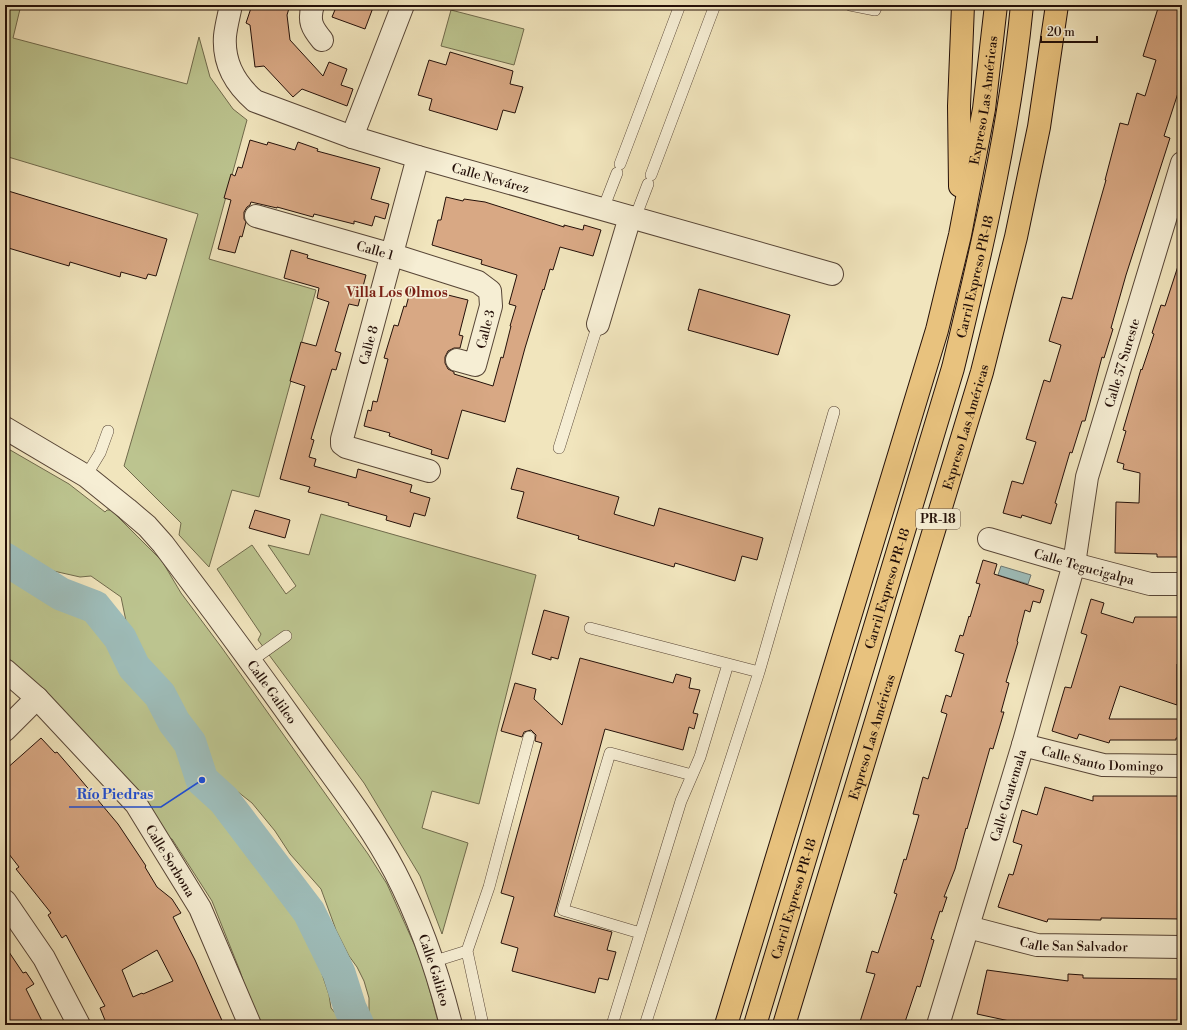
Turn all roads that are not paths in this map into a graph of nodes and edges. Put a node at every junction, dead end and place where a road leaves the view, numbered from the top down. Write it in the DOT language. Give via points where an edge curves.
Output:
graph roads {
  1 [pos="231,5"];
  2 [pos="313,5"];
  3 [pos="403,5"];
  4 [pos="680,5"];
  5 [pos="715,5"];
  6 [pos="850,5"];
  7 [pos="877,5"];
  8 [pos="963,5"];
  9 [pos="996,5"];
  10 [pos="1022,5"];
  11 [pos="1056,5"];
  12 [pos="322,40"];
  13 [pos="352,137"];
  14 [pos="418,157"];
  15 [pos="1182,163"];
  16 [pos="603,209"];
  17 [pos="256,216"];
  18 [pos="633,218"];
  19 [pos="960,235"];
  20 [pos="393,255"];
  21 [pos="832,274"];
  22 [pos="490,291"];
  23 [pos="598,324"];
  24 [pos="466,363"];
  25 [pos="834,412"];
  26 [pos="5,428"];
  27 [pos="108,431"];
  28 [pos="559,448"];
  29 [pos="429,471"];
  30 [pos="86,476"];
  31 [pos="989,538"];
  32 [pos="1074,564"];
  33 [pos="1182,584"];
  34 [pos="590,628"];
  35 [pos="286,636"];
  36 [pos="251,661"];
  37 [pos="728,664"];
  38 [pos="5,670"];
  39 [pos="760,672"];
  40 [pos="37,698"];
  41 [pos="5,730"];
  42 [pos="529,737"];
  43 [pos="1023,746"];
  44 [pos="1182,766"];
  45 [pos="692,775"];
  46 [pos="5,901"];
  47 [pos="968,927"];
  48 [pos="640,933"];
  49 [pos="1182,947"];
  50 [pos="468,952"];
  51 [pos="432,962"];
  52 [pos="79,1025"];
  53 [pos="250,1025"];
  54 [pos="451,1025"];
  55 [pos="483,1025"];
  56 [pos="612,1025"];
  57 [pos="645,1025"];
  58 [pos="726,1025"];
  59 [pos="755,1025"];
  60 [pos="784,1025"];
  61 [pos="938,1025"];
  1 -- 13 [label="street, Calle Nevárez" via="225,36 226,55 232,73 242,90 255,102"];
  2 -- 12 [label="street" via="311,22"];
  3 -- 13 [label="street"];
  4 -- 16 [label="lane"];
  5 -- 18 [label="lane"];
  6 -- 7 [label="lane" via="875,10"];
  8 -- 19 [label="highway" via="959,106"];
  9 -- 19 [label="highway, Expreso Las Américas" via="984,109"];
  10 -- 59 [label="highway, Carril Expreso PR-18" via="1007,118 976,273 953,368"];
  11 -- 60 [label="highway, Expreso Las Américas / PR-18" via="1039,127 1016,237 982,372"];
  13 -- 14 [label="street, Calle Nevárez"];
  14 -- 16 [label="street, Calle Nevárez"];
  14 -- 20 [label="street, Calle 8"];
  15 -- 32 [label="street, Calle 57 Sureste" via="1087,477"];
  16 -- 18 [label="street, Calle Nevárez"];
  17 -- 20 [label="street, Calle 1"];
  18 -- 21 [label="street, Calle Nevárez"];
  18 -- 23 [label="street"];
  19 -- 58 [label="highway, Expreso Las Américas" via="937,330"];
  20 -- 22 [label="street, Calle 1" via="478,282"];
  20 -- 29 [label="street, Calle 8" via="342,444"];
  22 -- 24 [label="street, Calle 3" via="491,306"];
  23 -- 28 [label="lane"];
  25 -- 39 [label="lane"];
  26 -- 30 [label="street, Calle Galileo"];
  27 -- 30 [label="lane" via="100,453"];
  30 -- 36 [label="street, Calle Galileo" via="127,509 163,544"];
  31 -- 32 [label="street, Calle Tegucigalpa"];
  32 -- 33 [label="street, Calle Tegucigalpa" via="1150,584"];
  32 -- 43 [label="street, Calle Guatemala"];
  34 -- 37 [label="lane"];
  35 -- 36 [label="lane"];
  36 -- 51 [label="street, Calle Galileo" via="369,828 395,872 417,920"];
  37 -- 39 [label="lane"];
  37 -- 45 [label="lane" via="700,757"];
  38 -- 40 [label="street, Calle Sorbona"];
  39 -- 57 [label="lane"];
  40 -- 41 [label="street"];
  40 -- 53 [label="street, Calle Sorbona" via="136,804 200,908"];
  42 -- 50 [label="lane" via="489,887"];
  43 -- 44 [label="street, Calle Santo Domingo" via="1103,765"];
  43 -- 47 [label="street, Calle Guatemala"];
  45 -- 48 [label="lane" via="681,801"];
  45 -- 48 [label="lane" via="610,753 563,910"];
  46 -- 52 [label="street" via="44,958"];
  47 -- 49 [label="street, Calle San Salvador" via="1038,945"];
  47 -- 61 [label="street, Calle Guatemala"];
  48 -- 56 [label="lane"];
  50 -- 51 [label="lane"];
  50 -- 55 [label="lane"];
  51 -- 54 [label="street, Calle Galileo"];
}
